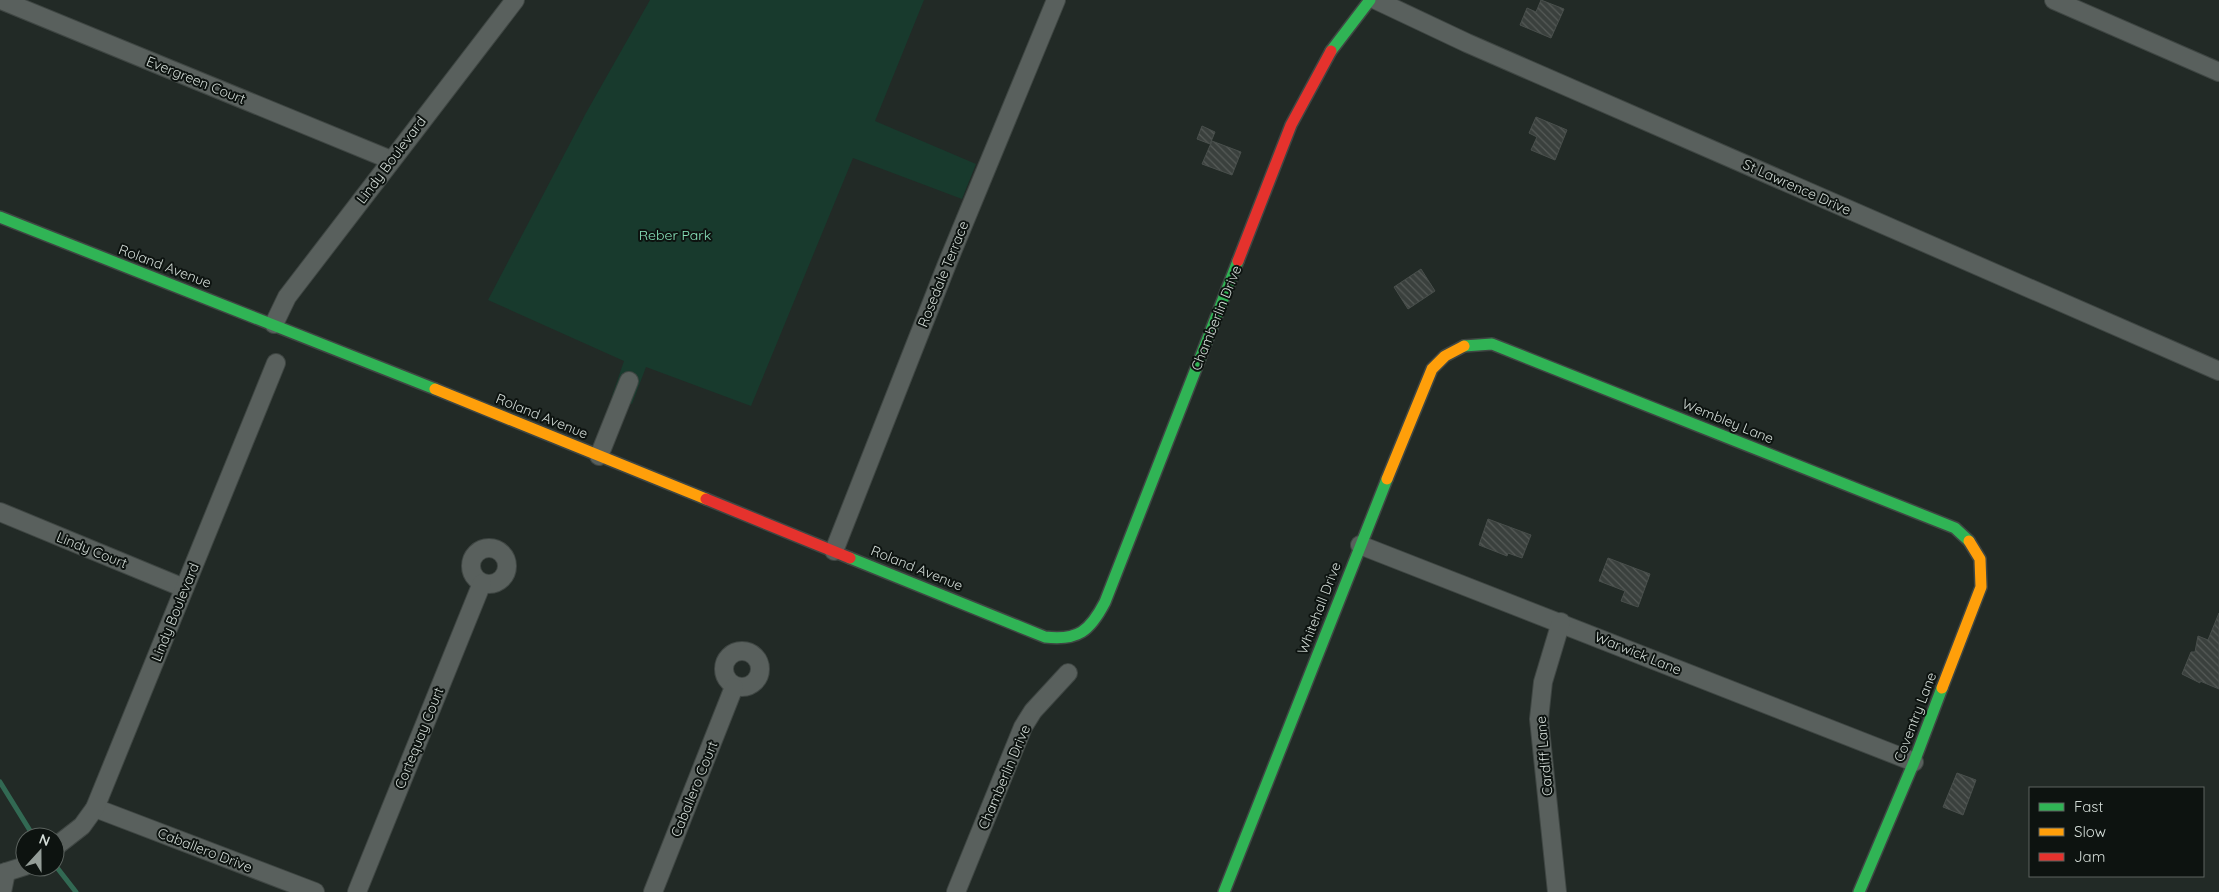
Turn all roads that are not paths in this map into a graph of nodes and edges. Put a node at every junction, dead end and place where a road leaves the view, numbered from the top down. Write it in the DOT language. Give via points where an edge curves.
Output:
graph roads {
  1 [pos="1,0"];
  2 [pos="515,0"];
  3 [pos="1056,0"];
  4 [pos="1370,0"];
  5 [pos="1376,0"];
  6 [pos="2054,0"];
  7 [pos="2219,72"];
  8 [pos="391,160"];
  9 [pos="0,217"];
  10 [pos="274,324"];
  11 [pos="1460,347"];
  12 [pos="276,363"];
  13 [pos="2219,371"];
  14 [pos="629,381"];
  15 [pos="599,456"];
  16 [pos="0,512"];
  17 [pos="1360,545"];
  18 [pos="1977,549"];
  19 [pos="834,550"];
  20 [pos="482,583"];
  21 [pos="184,588"];
  22 [pos="1561,622"];
  23 [pos="1072,638"];
  24 [pos="1068,673"];
  25 [pos="734,687"];
  26 [pos="1914,762"];
  27 [pos="95,808"];
  28 [pos="65,839"];
  29 [pos="15,869"];
  30 [pos="3,873"];
  31 [pos="2,892"];
  32 [pos="314,892"];
  33 [pos="357,892"];
  34 [pos="653,892"];
  35 [pos="956,892"];
  36 [pos="1224,892"];
  37 [pos="1557,892"];
  38 [pos="1859,892"];
  1 -- 8 [label="street, Evergreen Court"];
  2 -- 8 [label="street, Lindy Boulevard"];
  3 -- 19 [label="street, Rosedale Terrace"];
  4 -- 23 [label="street, Chamberlin Drive" via="1330,54 1291,125 1105,602 1090,626"];
  5 -- 13 [label="street, St Lawrence Drive" via="1466,43"];
  6 -- 7 [label="street"];
  8 -- 10 [label="street, Lindy Boulevard" via="287,297"];
  9 -- 10 [label="street, Roland Avenue"];
  10 -- 15 [label="street, Roland Avenue"];
  11 -- 17 [label="street, Whitehall Drive" via="1442,356 1432,369"];
  11 -- 18 [label="street, Wembley Lane" via="1477,342 1492,344 1955,528"];
  12 -- 21 [label="street, Lindy Boulevard"];
  14 -- 15 [label="street"];
  15 -- 19 [label="street, Roland Avenue"];
  16 -- 21 [label="street, Lindy Court"];
  17 -- 22 [label="street, Warwick Lane"];
  17 -- 36 [label="street, Whitehall Drive"];
  18 -- 26 [label="street, Coventry Lane" via="1981,558 1981,587"];
  19 -- 23 [label="street, Roland Avenue" via="1045,637 1058,640"];
  20 -- 33 [label="street, Cortequay Court"];
  21 -- 27 [label="street, Lindy Boulevard"];
  22 -- 26 [label="street, Warwick Lane"];
  22 -- 37 [label="street, Cardiff Lane" via="1543,682 1539,719"];
  24 -- 35 [label="street, Chamberlin Drive" via="1033,711 1023,727"];
  25 -- 34 [label="street, Caballero Court"];
  26 -- 38 [label="street, Coventry Lane"];
  27 -- 28 [label="street, Lindy Boulevard" via="82,826"];
  27 -- 32 [label="street, Caballero Drive"];
  29 -- 30 [label="street"];
  30 -- 31 [label="street"];
}
